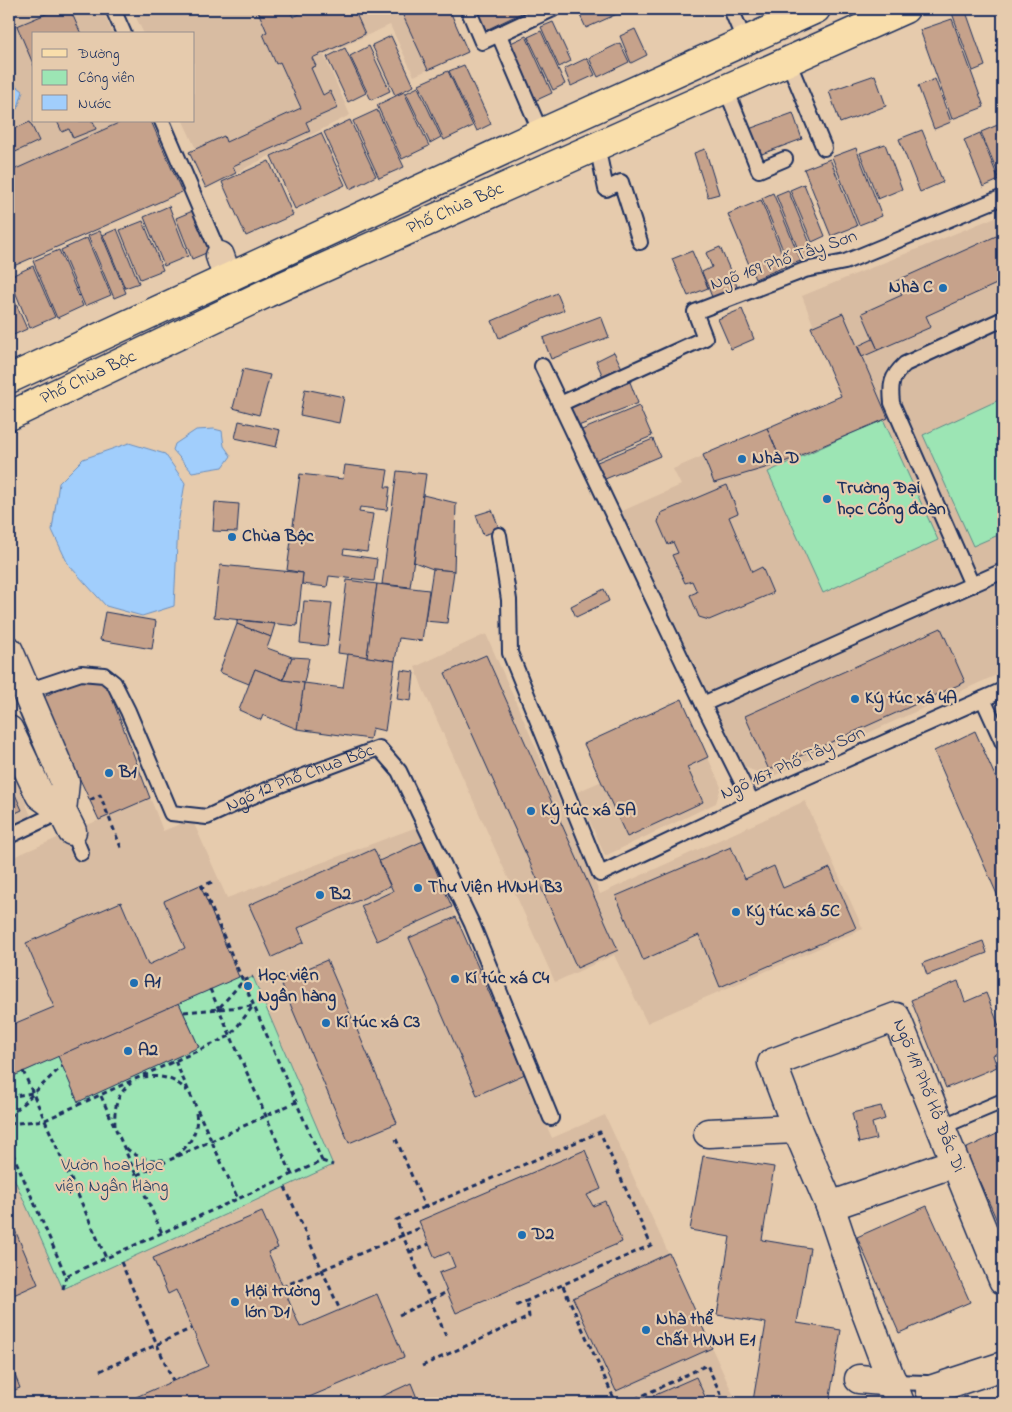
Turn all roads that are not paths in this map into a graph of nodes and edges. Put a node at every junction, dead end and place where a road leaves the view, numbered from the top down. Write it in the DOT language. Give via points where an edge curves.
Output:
graph roads {
  1 [pos="113,9"];
  2 [pos="468,9"];
  3 [pos="553,9"];
  4 [pos="731,9"];
  5 [pos="816,9"];
  6 [pos="905,9"];
  7 [pos="123,32"];
  8 [pos="499,35"];
  9 [pos="744,42"];
  10 [pos="788,61"];
  11 [pos="726,89"];
  12 [pos="162,122"];
  13 [pos="541,133"];
  14 [pos="597,146"];
  15 [pos="824,148"];
  16 [pos="785,158"];
  17 [pos="1003,197"];
  18 [pos="640,242"];
  19 [pos="224,267"];
  20 [pos="1003,319"];
  21 [pos="542,366"];
  22 [pos="9,379"];
  23 [pos="560,404"];
  24 [pos="9,416"];
  25 [pos="500,535"];
  26 [pos="1003,571"];
  27 [pos="972,585"];
  28 [pos="9,651"];
  29 [pos="1003,690"];
  30 [pos="18,695"];
  31 [pos="983,699"];
  32 [pos="702,704"];
  33 [pos="9,730"];
  34 [pos="1003,743"];
  35 [pos="752,802"];
  36 [pos="72,832"];
  37 [pos="9,836"];
  38 [pos="1003,1101"];
  39 [pos="551,1118"];
  40 [pos="941,1127"];
  41 [pos="798,1129"];
  42 [pos="708,1133"];
  43 [pos="954,1163"];
  44 [pos="830,1206"];
  45 [pos="1003,1280"];
  46 [pos="1003,1366"];
  47 [pos="859,1379"];
  48 [pos="930,1390"];
  49 [pos="896,1393"];
  1 -- 7 [label="lane"];
  2 -- 8 [label="lane" via="482,42"];
  3 -- 8 [label="lane"];
  4 -- 9 [label="lane"];
  5 -- 9 [label="main road, Phố Chùa Bộc"];
  6 -- 10 [label="main road, Phố Chùa Bộc"];
  8 -- 13 [label="lane"];
  9 -- 13 [label="main road, Phố Chùa Bộc"];
  10 -- 11 [label="main road, Phố Chùa Bộc"];
  10 -- 15 [label="lane"];
  11 -- 14 [label="main road, Phố Chùa Bộc"];
  11 -- 16 [label="lane" via="759,170"];
  12 -- 19 [label="lane"];
  13 -- 19 [label="main road, Phố Chùa Bộc"];
  14 -- 18 [label="lane" via="606,189 621,182"];
  14 -- 24 [label="main road, Phố Chùa Bộc" via="267,293"];
  17 -- 23 [label="lane, Ngõ 169 Phố Tây Sơn" via="845,262 805,270 695,312 705,338"];
  19 -- 22 [label="main road, Phố Chùa Bộc"];
  20 -- 27 [label="lane" via="904,364 894,374 890,389 892,403"];
  21 -- 23 [label="lane"];
  23 -- 32 [label="lane"];
  25 -- 35 [label="lane, Ngõ 167 Phố Tây Sơn" via="510,652 600,874"];
  26 -- 27 [label="lane"];
  27 -- 32 [label="lane"];
  28 -- 30 [label="street"];
  29 -- 31 [label="lane, Ngõ 167 Phố Tây Sơn"];
  30 -- 36 [label="street" via="65,782"];
  30 -- 39 [label="lane, Ngõ 12 Phố Chùa Bộc" via="81,673 104,675 114,683 171,813 207,817 264,791 379,748 399,771 472,924"];
  31 -- 34 [label="lane"];
  31 -- 35 [label="lane, Ngõ 167 Phố Tây Sơn"];
  32 -- 35 [label="lane"];
  33 -- 36 [label="street" via="40,795"];
  36 -- 37 [label="lane"];
  38 -- 40 [label="lane"];
  40 -- 41 [label="street, Ngõ 119 Phố Hồ Đắc Di" via="896,1017 772,1063"];
  40 -- 43 [label="street, Ngõ 119 Phố Hồ Đắc Di"];
  41 -- 42 [label="street"];
  41 -- 44 [label="street"];
  43 -- 44 [label="street"];
  43 -- 45 [label="street, Ngõ 119 Phố Hồ Đắc Di"];
  44 -- 49 [label="street" via="864,1310"];
  46 -- 48 [label="street"];
  47 -- 49 [label="street"];
  48 -- 49 [label="lane" via="927,1383"];
}
